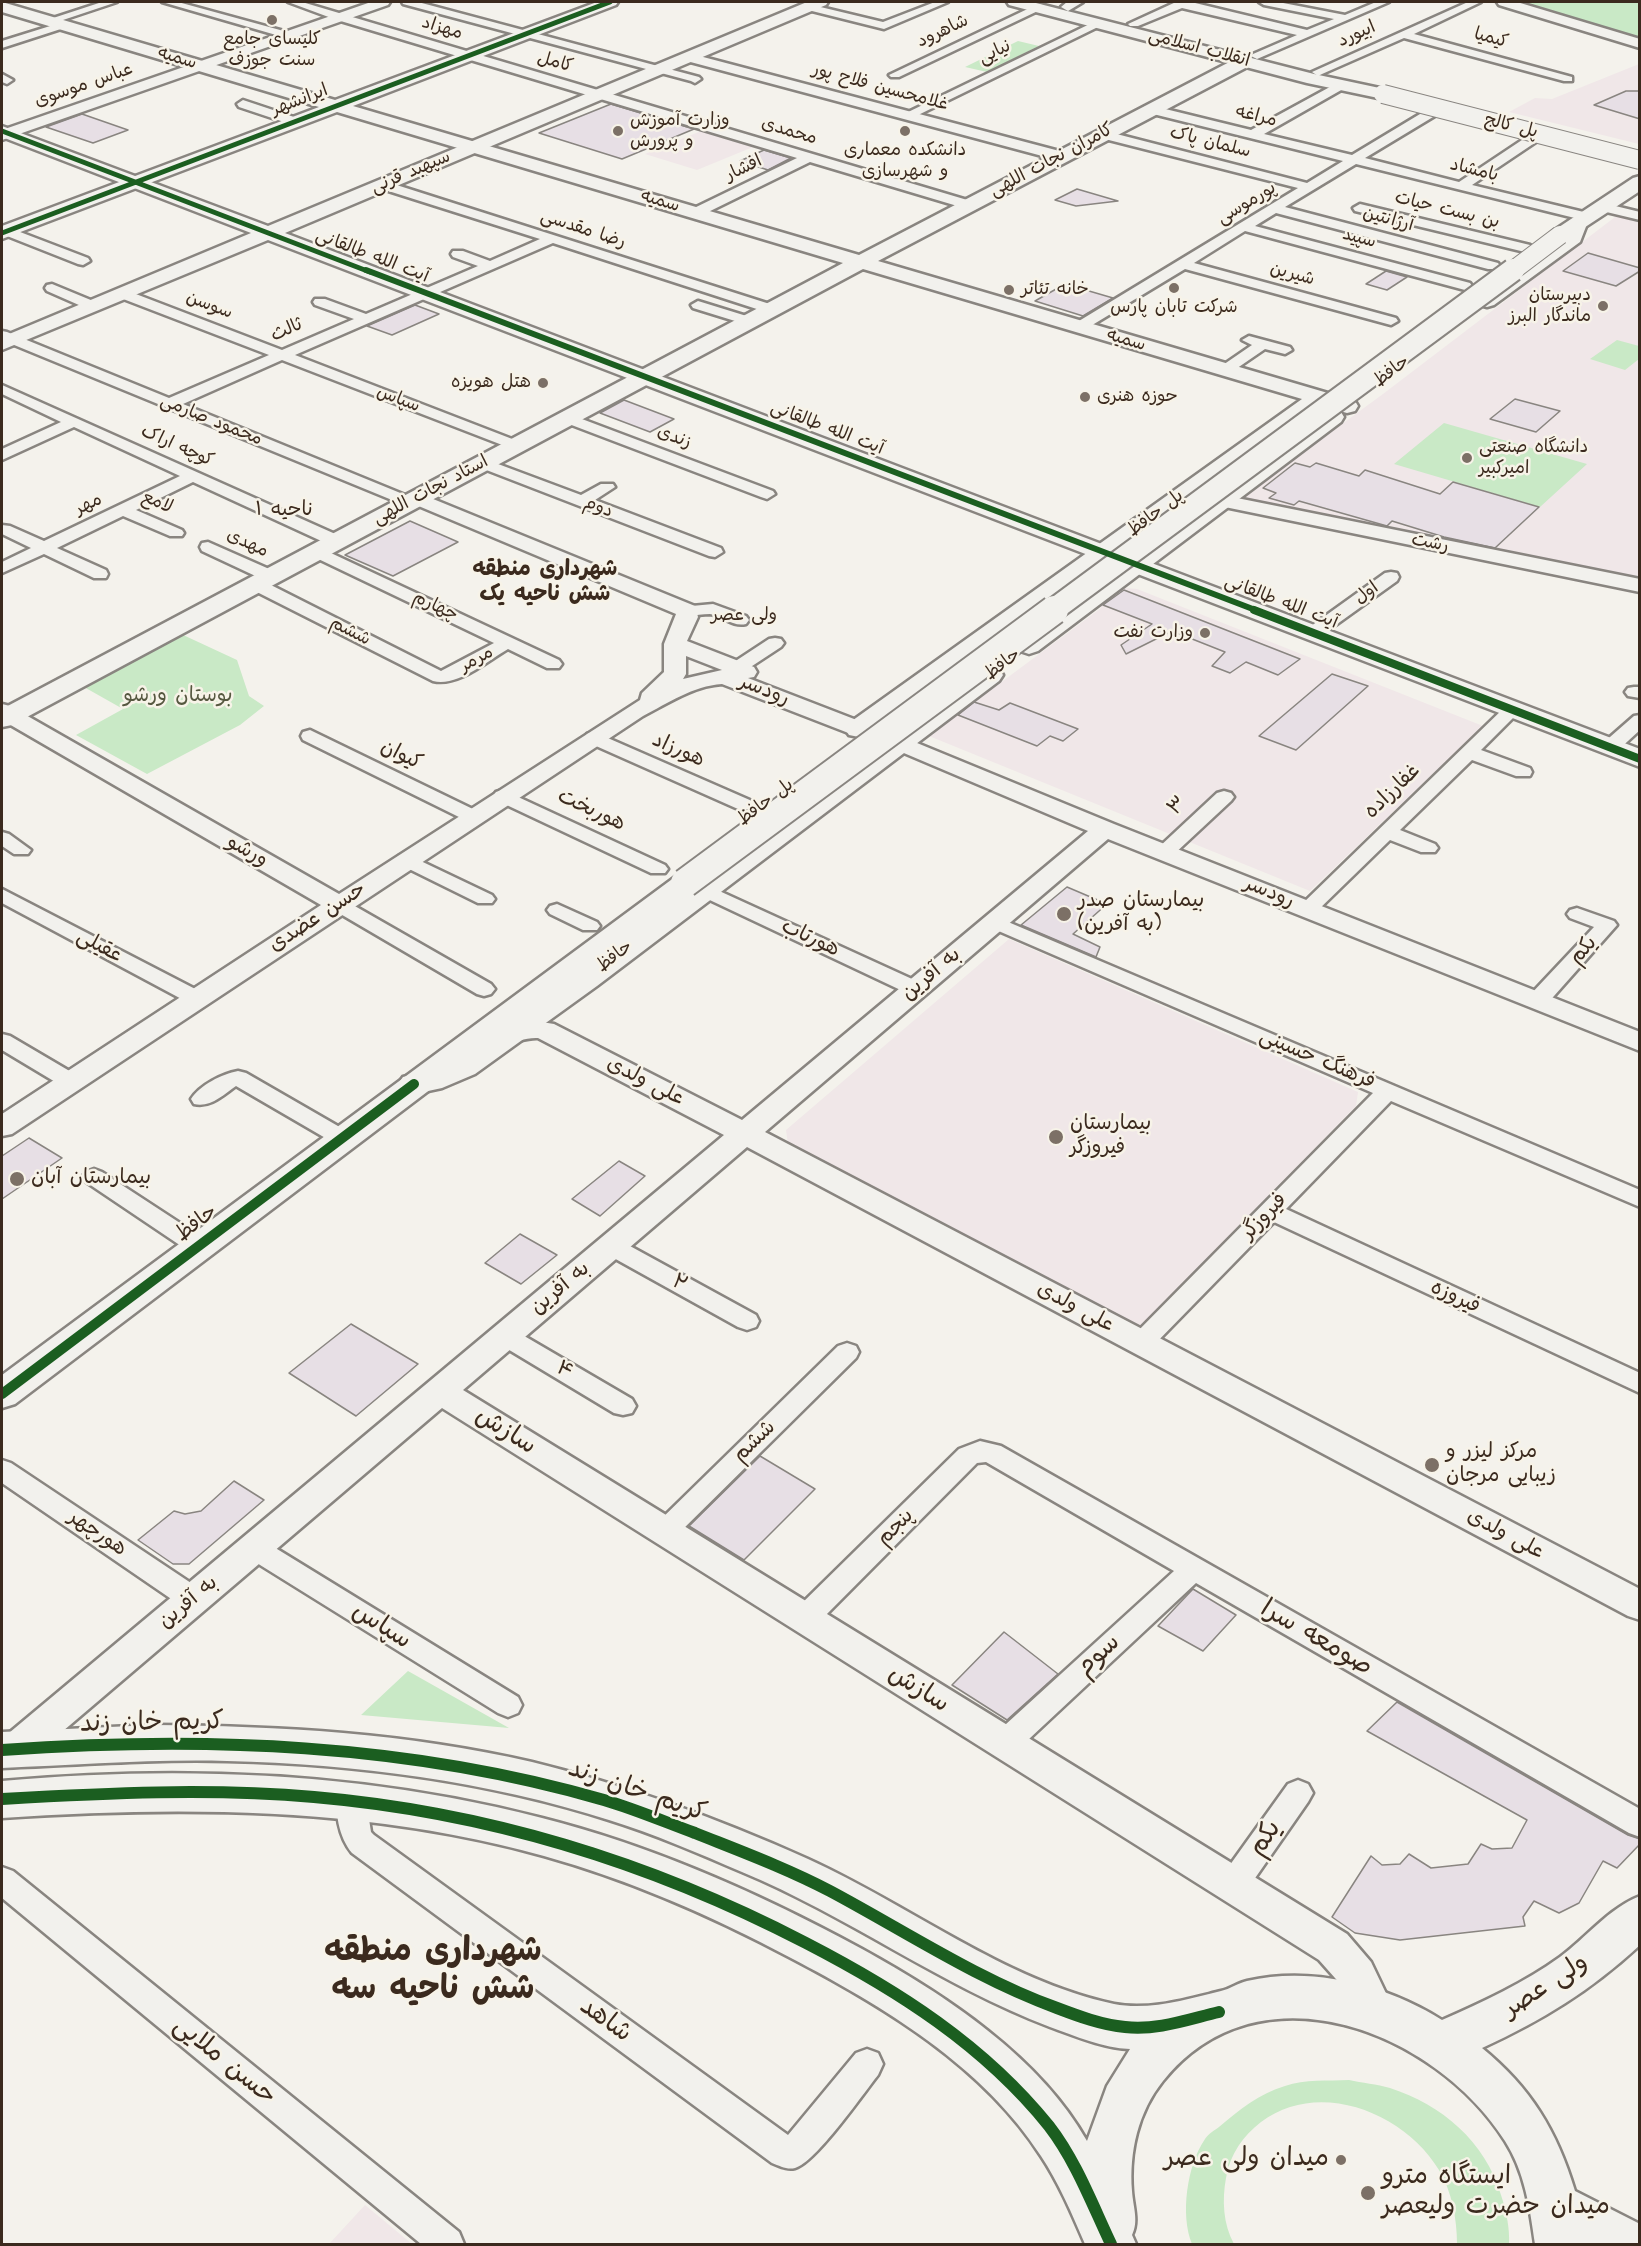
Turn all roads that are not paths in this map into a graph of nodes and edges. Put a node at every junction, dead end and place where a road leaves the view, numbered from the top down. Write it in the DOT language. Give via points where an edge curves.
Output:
graph roads {
  1 [pos="112,2"];
  2 [pos="167,2"];
  3 [pos="293,2"];
  4 [pos="380,2"];
  5 [pos="407,2"];
  6 [pos="610,2"];
  7 [pos="943,2"];
  8 [pos="1016,2"];
  9 [pos="1264,2"];
  10 [pos="1384,2"];
  11 [pos="1476,2"];
  12 [pos="1504,2"];
  13 [pos="1183,3"];
  14 [pos="814,4"];
  15 [pos="1043,4"];
  16 [pos="1072,4"];
  17 [pos="2,7"];
  18 [pos="338,17"];
  19 [pos="1345,18"];
  20 [pos="56,23"];
  21 [pos="1098,23"];
  22 [pos="1134,24"];
  23 [pos="526,33"];
  24 [pos="1308,34"];
  25 [pos="1404,34"];
  26 [pos="287,35"];
  27 [pos="1640,44"];
  28 [pos="2,45"];
  29 [pos="467,56"];
  30 [pos="688,57"];
  31 [pos="1251,59"];
  32 [pos="200,66"];
  33 [pos="659,69"];
  34 [pos="895,75"];
  35 [pos="1316,76"];
  36 [pos="695,79"];
  37 [pos="1568,79"];
  38 [pos="1339,86"];
  39 [pos="1385,92"];
  40 [pos="599,95"];
  41 [pos="243,105"];
  42 [pos="334,106"];
  43 [pos="1149,110"];
  44 [pos="1434,111"];
  45 [pos="908,116"];
  46 [pos="293,121"];
  47 [pos="3,133"];
  48 [pos="1101,134"];
  49 [pos="1540,134"];
  50 [pos="1252,135"];
  51 [pos="474,147"];
  52 [pos="1061,156"];
  53 [pos="809,157"];
  54 [pos="1640,158"];
  55 [pos="1354,160"];
  56 [pos="1640,182"];
  57 [pos="134,183"];
  58 [pos="384,185"];
  59 [pos="1461,186"];
  60 [pos="1309,187"];
  61 [pos="969,205"];
  62 [pos="1274,208"];
  63 [pos="1360,208"];
  64 [pos="322,211"];
  65 [pos="695,213"];
  66 [pos="1640,216"];
  67 [pos="222,217"];
  68 [pos="1582,221"];
  69 [pos="1244,227"];
  70 [pos="4,232"];
  71 [pos="266,234"];
  72 [pos="552,239"];
  73 [pos="1525,248"];
  74 [pos="458,254"];
  75 [pos="84,261"];
  76 [pos="860,262"];
  77 [pos="1183,264"];
  78 [pos="489,265"];
  79 [pos="1493,266"];
  80 [pos="1465,286"];
  81 [pos="52,288"];
  82 [pos="422,293"];
  83 [pos="123,294"];
  84 [pos="320,302"];
  85 [pos="699,304"];
  86 [pos="93,306"];
  87 [pos="771,309"];
  88 [pos="364,318"];
  89 [pos="748,321"];
  90 [pos="1391,321"];
  91 [pos="1079,327"];
  92 [pos="1245,338"];
  93 [pos="5,340"];
  94 [pos="1263,344"];
  95 [pos="1285,350"];
  96 [pos="281,355"];
  97 [pos="1225,370"];
  98 [pos="643,377"];
  99 [pos="2,389"];
  100 [pos="1318,398"];
  101 [pos="169,404"];
  102 [pos="1347,406"];
  103 [pos="566,418"];
  104 [pos="73,422"];
  105 [pos="515,446"];
  106 [pos="5,450"];
  107 [pos="482,463"];
  108 [pos="193,476"];
  109 [pos="607,487"];
  110 [pos="767,494"];
  111 [pos="1184,494"];
  112 [pos="413,500"];
  113 [pos="582,501"];
  114 [pos="1221,501"];
  115 [pos="122,510"];
  116 [pos="4,529"];
  117 [pos="176,533"];
  118 [pos="326,546"];
  119 [pos="208,547"];
  120 [pos="44,548"];
  121 [pos="715,552"];
  122 [pos="1103,552"];
  123 [pos="1137,565"];
  124 [pos="2,568"];
  125 [pos="100,574"];
  126 [pos="1391,577"];
  127 [pos="262,580"];
  128 [pos="1640,586"];
  129 [pos="1025,607"];
  130 [pos="687,611"];
  131 [pos="740,620"];
  132 [pos="1061,621"];
  133 [pos="1313,633"];
  134 [pos="985,636"];
  135 [pos="508,642"];
  136 [pos="775,643"];
  137 [pos="675,644"];
  138 [pos="1022,651"];
  139 [pos="553,664"];
  140 [pos="737,668"];
  141 [pos="446,677"];
  142 [pos="1512,710"];
  143 [pos="635,711"];
  144 [pos="4,715"];
  145 [pos="1640,720"];
  146 [pos="865,725"];
  147 [pos="310,736"];
  148 [pos="594,738"];
  149 [pos="900,742"];
  150 [pos="1609,748"];
  151 [pos="1469,752"];
  152 [pos="1640,759"];
  153 [pos="1523,772"];
  154 [pos="503,796"];
  155 [pos="1224,797"];
  156 [pos="745,805"];
  157 [pos="472,816"];
  158 [pos="1105,829"];
  159 [pos="1386,832"];
  160 [pos="2,838"];
  161 [pos="1428,848"];
  162 [pos="21,850"];
  163 [pos="1165,852"];
  164 [pos="406,860"];
  165 [pos="658,868"];
  166 [pos="695,887"];
  167 [pos="2,895"];
  168 [pos="485,899"];
  169 [pos="339,905"];
  170 [pos="1308,909"];
  171 [pos="556,910"];
  172 [pos="1577,914"];
  173 [pos="994,922"];
  174 [pos="590,926"];
  175 [pos="484,989"];
  176 [pos="916,989"];
  177 [pos="196,998"];
  178 [pos="1538,1000"];
  179 [pos="506,1036"];
  180 [pos="2,1041"];
  181 [pos="1640,1042"];
  182 [pos="70,1081"];
  183 [pos="414,1084"];
  184 [pos="1389,1090"];
  185 [pos="202,1099"];
  186 [pos="2,1127"];
  187 [pos="744,1134"];
  188 [pos="342,1138"];
  189 [pos="94,1177"];
  190 [pos="1640,1199"];
  191 [pos="1271,1211"];
  192 [pos="198,1246"];
  193 [pos="611,1246"];
  194 [pos="747,1321"];
  195 [pos="505,1336"];
  196 [pos="1142,1343"];
  197 [pos="847,1352"];
  198 [pos="1640,1384"];
  199 [pos="440,1391"];
  200 [pos="2,1394"];
  201 [pos="622,1406"];
  202 [pos="992,1453"];
  203 [pos="2,1470"];
  204 [pos="664,1532"];
  205 [pos="254,1548"];
  206 [pos="1194,1569"];
  207 [pos="193,1599"];
  208 [pos="1640,1606"];
  209 [pos="805,1618"];
  210 [pos="508,1705"];
  211 [pos="1004,1744"];
  212 [pos="9,1750"];
  213 [pos="1298,1793"];
  214 [pos="2,1799"];
  215 [pos="351,1800"];
  216 [pos="1640,1824"];
  217 [pos="2,1880"];
  218 [pos="1233,1885"];
  219 [pos="1640,1917"];
  220 [pos="1373,2008"];
  221 [pos="1219,2012"];
  222 [pos="1443,2042"];
  223 [pos="867,2064"];
  224 [pos="1558,2226"];
  225 [pos="447,2244"];
  226 [pos="1111,2244"];
  227 [pos="1117,2244"];
  228 [pos="1627,2244"];
  1 -- 20 [label="street"];
  2 -- 26 [label="street"];
  3 -- 18 [label="street, مهزاد"];
  4 -- 18 [label="street, عباس موسوی"];
  5 -- 23 [label="street"];
  6 -- 23 [label="main road, ایرانشهر"];
  7 -- 14 [label="street" via="884,26"];
  8 -- 15 [label="main road, انقلاب اسلامی"];
  9 -- 19 [label="street"];
  10 -- 19 [label="street"];
  11 -- 25 [label="street, ابیورد"];
  12 -- 27 [label="street"];
  13 -- 22 [label="street"];
  13 -- 24 [label="street"];
  14 -- 30 [label="main road, سپهبد قرنی"];
  15 -- 16 [label="main road, انقلاب اسلامی"];
  15 -- 21 [label="main road, انقلاب اسلامی"];
  15 -- 34 [label="street, شاهرود"];
  16 -- 22 [label="main road, انقلاب اسلامی"];
  17 -- 20 [label="main road, سمیه"];
  18 -- 26 [label="street, عباس موسوی"];
  18 -- 29 [label="street, مهزاد"];
  19 -- 24 [label="street"];
  20 -- 28 [label="street"];
  20 -- 32 [label="main road, سمیه"];
  21 -- 31 [label="main road, انقلاب اسلامی"];
  21 -- 45 [label="street, نیایی"];
  22 -- 31 [label="main road, انقلاب اسلامی"];
  23 -- 29 [label="main road, ایرانشهر"];
  23 -- 33 [label="street"];
  24 -- 31 [label="street"];
  25 -- 35 [label="street, ابیورد"];
  25 -- 37 [label="street, کیمیا"];
  26 -- 32 [label="street, عباس موسوی"];
  29 -- 40 [label="street, کامل"];
  29 -- 42 [label="main road, ایرانشهر"];
  30 -- 33 [label="main road, سپهبد قرنی"];
  30 -- 45 [label="street, غلامحسین فلاح‌ پور"];
  31 -- 35 [label="main road, انقلاب اسلامی"];
  31 -- 43 [label="main road, کامران نجات اللهی"];
  32 -- 42 [label="main road, سمیه"];
  32 -- 47 [label="street, عباس موسوی"];
  33 -- 36 [label="street"];
  33 -- 40 [label="main road, سپهبد قرنی"];
  35 -- 38 [label="main road"];
  35 -- 39 [label="main road, انقلاب اسلامی"];
  35 -- 49 [label="main road" via="1352,78"];
  38 -- 44 [label="main road"];
  38 -- 50 [label="street"];
  39 -- 54 [label="main road, پل کالج, bridge"];
  40 -- 51 [label="main road, سپهبد قرنی"];
  40 -- 53 [label="street, محمدی"];
  41 -- 46 [label="street"];
  42 -- 46 [label="main road, ایرانشهر"];
  42 -- 51 [label="main road, سمیه"];
  43 -- 48 [label="main road, کامران نجات اللهی"];
  43 -- 50 [label="street, مراغه"];
  44 -- 49 [label="main road"];
  44 -- 55 [label="street, پورموسی"];
  45 -- 52 [label="street, غلامحسین فلاح‌ پور"];
  46 -- 57 [label="main road, ایرانشهر"];
  47 -- 57 [label="main road, آیت الله طالقانی"];
  48 -- 52 [label="main road, کامران نجات اللهی"];
  48 -- 60 [label="street, سلمان پاک"];
  49 -- 54 [label="main road"];
  49 -- 59 [label="street"];
  50 -- 55 [label="street, مراغه"];
  51 -- 58 [label="main road, سپهبد قرنی"];
  51 -- 65 [label="main road, سمیه"];
  52 -- 61 [label="main road, کامران نجات اللهی"];
  53 -- 61 [label="street, محمدی"];
  53 -- 65 [label="street, افشار"];
  55 -- 59 [label="street, بامشاد"];
  55 -- 60 [label="street, پورموسی"];
  56 -- 68 [label="main road, حافظ"];
  57 -- 67 [label="main road, آیت الله طالقانی"];
  57 -- 70 [label="main road, ایرانشهر"];
  58 -- 64 [label="main road, سپهبد قرنی"];
  58 -- 72 [label="street, رضا مقدسی"];
  59 -- 68 [label="street, بامشاد"];
  60 -- 62 [label="street, پورموسی"];
  61 -- 76 [label="main road, کامران نجات اللهی"];
  62 -- 69 [label="street, پورموسی"];
  62 -- 79 [label="street, آرژانتین"];
  63 -- 73 [label="street, بن بست حیات"];
  64 -- 67 [label="main road" via="269,218"];
  64 -- 71 [label="main road, سپهبد قرنی"];
  65 -- 76 [label="main road, سمیه"];
  66 -- 68 [label="street, بامشاد"];
  67 -- 71 [label="main road, آیت الله طالقانی"];
  68 -- 102 [label="main road, حافظ" via="1573,238"];
  68 -- 166 [label="main road, پل حافظ, bridge"];
  69 -- 77 [label="street, پورموسی"];
  69 -- 80 [label="street, سپید"];
  70 -- 75 [label="street"];
  71 -- 82 [label="main road, آیت الله طالقانی"];
  71 -- 83 [label="main road, سپهبد قرنی"];
  72 -- 78 [label="street, ثالث"];
  72 -- 87 [label="street, رضا مقدسی"];
  74 -- 78 [label="street"];
  76 -- 87 [label="main road, استاد نجات اللهی"];
  76 -- 91 [label="main road, سمیه"];
  77 -- 90 [label="street, شیرین"];
  77 -- 91 [label="street, پورموسی"];
  78 -- 82 [label="street, ثالث"];
  81 -- 86 [label="street"];
  82 -- 88 [label="street, ثالث"];
  82 -- 98 [label="main road, آیت الله طالقانی"];
  83 -- 86 [label="main road, سپهبد قرنی"];
  83 -- 96 [label="street, سوسن"];
  84 -- 88 [label="street"];
  85 -- 89 [label="street"];
  86 -- 93 [label="main road, سپهبد قرنی"];
  87 -- 89 [label="main road, استاد نجات اللهی"];
  88 -- 96 [label="street, ثالث"];
  89 -- 98 [label="main road, استاد نجات اللهی"];
  91 -- 97 [label="main road, سمیه"];
  92 -- 94 [label="street"];
  93 -- 101 [label="street, محمود صارمی"];
  94 -- 95 [label="street"];
  94 -- 97 [label="street"];
  96 -- 101 [label="street, ثالث"];
  96 -- 105 [label="street, سپاس"];
  97 -- 100 [label="main road, سمیه"];
  98 -- 103 [label="main road, استاد نجات اللهی"];
  98 -- 122 [label="main road, آیت الله طالقانی"];
  99 -- 104 [label="street, کوچه اراک"];
  100 -- 102 [label="main road, سمیه"];
  100 -- 111 [label="main road, حافظ"];
  101 -- 112 [label="street, محمود صارمی"];
  102 -- 114 [label="main road, حافظ"];
  103 -- 105 [label="main road, استاد نجات اللهی"];
  103 -- 110 [label="street, زندی"];
  104 -- 106 [label="street"];
  104 -- 108 [label="street, کوچه اراک"];
  105 -- 107 [label="main road, استاد نجات اللهی"];
  107 -- 112 [label="main road, استاد نجات اللهی"];
  107 -- 113 [label="street, دوم"];
  108 -- 115 [label="street, مهر"];
  108 -- 118 [label="street, کوچه اراک"];
  109 -- 113 [label="street"];
  111 -- 114 [label="main road"];
  111 -- 122 [label="main road, حافظ"];
  112 -- 118 [label="main road, استاد نجات اللهی"];
  112 -- 130 [label="street, محمود صارمی"];
  113 -- 121 [label="street, دوم"];
  114 -- 123 [label="main road, حافظ"];
  114 -- 128 [label="street, رشت"];
  115 -- 117 [label="street, لامع"];
  115 -- 120 [label="street, مهر"];
  116 -- 120 [label="street"];
  118 -- 127 [label="main road, استاد نجات اللهی"];
  118 -- 135 [label="street, چهارم"];
  119 -- 127 [label="street, مهدی"];
  120 -- 124 [label="street, مهر"];
  120 -- 125 [label="street"];
  122 -- 123 [label="main road, آیت الله طالقانی"];
  122 -- 129 [label="main road, حافظ"];
  123 -- 132 [label="main road, حافظ"];
  123 -- 133 [label="main road, آیت الله طالقانی"];
  126 -- 133 [label="street, اول"];
  127 -- 141 [label="street, ششم" via="439,677"];
  127 -- 144 [label="main road, استاد نجات اللهی"];
  129 -- 132 [label="main road" via="1045,601 1059,604 1068,611"];
  129 -- 134 [label="main road, حافظ"];
  130 -- 131 [label="street" via="713,609"];
  130 -- 137 [label="street"];
  132 -- 138 [label="main road, حافظ"];
  133 -- 142 [label="main road, آیت الله طالقانی"];
  134 -- 138 [label="main road" via="983,647 994,653"];
  134 -- 146 [label="main road, حافظ"];
  135 -- 139 [label="street, چهارم"];
  135 -- 141 [label="street, مرمر"];
  136 -- 140 [label="street"];
  137 -- 140 [label="street, رودسر"];
  137 -- 143 [label="street" via="675,674"];
  138 -- 149 [label="main road, حافظ"];
  140 -- 146 [label="street, رودسر"];
  142 -- 150 [label="main road, آیت الله طالقانی"];
  142 -- 151 [label="street, غفارزاده"];
  143 -- 146 [label="street, رودسر" via="695,683 724,676"];
  143 -- 148 [label="street, حسن عضدی"];
  144 -- 169 [label="street, ورشو"];
  145 -- 150 [label="street"];
  146 -- 149 [label="main road"];
  147 -- 157 [label="street, کیوان"];
  148 -- 154 [label="street, حسن عضدی"];
  148 -- 156 [label="street, هورزاد"];
  149 -- 158 [label="street, رودسر"];
  149 -- 166 [label="main road, حافظ"];
  150 -- 152 [label="main road, آیت الله طالقانی"];
  151 -- 153 [label="street"];
  151 -- 159 [label="street, غفارزاده"];
  154 -- 157 [label="street, حسن عضدی"];
  154 -- 165 [label="street, هوربخت"];
  155 -- 163 [label="street, ۳"];
  157 -- 164 [label="street, حسن عضدی"];
  158 -- 163 [label="street, رودسر"];
  158 -- 173 [label="street, به آفرین"];
  159 -- 161 [label="street"];
  159 -- 170 [label="street, غفارزاده"];
  160 -- 162 [label="street"];
  163 -- 170 [label="street, رودسر"];
  164 -- 168 [label="street"];
  164 -- 169 [label="street, حسن عضدی"];
  166 -- 176 [label="street, هورتاب"];
  166 -- 179 [label="main road, حافظ"];
  166 -- 183 [label="main road, حافظ"];
  167 -- 177 [label="street, عقیلی"];
  169 -- 175 [label="street, ورشو"];
  169 -- 177 [label="street, حسن عضدی"];
  170 -- 178 [label="street, رودسر"];
  171 -- 174 [label="street"];
  172 -- 178 [label="street, یکم" via="1607,925"];
  173 -- 176 [label="street, به آفرین"];
  173 -- 184 [label="street, فرهنگ حسینی"];
  176 -- 187 [label="street, به آفرین"];
  177 -- 182 [label="street, حسن عضدی"];
  178 -- 181 [label="street, رودسر"];
  179 -- 183 [label="main road, حافظ" via="452,1074"];
  179 -- 187 [label="street, علی ولدی" via="529,1029 544,1030"];
  180 -- 182 [label="street"];
  182 -- 186 [label="street, حسن عضدی"];
  183 -- 188 [label="main road, حافظ"];
  184 -- 190 [label="street, فرهنگ حسینی"];
  184 -- 191 [label="street, فیروزگر"];
  185 -- 188 [label="street" via="238,1078"];
  187 -- 193 [label="street, به آفرین"];
  187 -- 196 [label="street, علی ولدی"];
  188 -- 192 [label="main road, حافظ"];
  189 -- 192 [label="street"];
  191 -- 196 [label="street, فیروزگر"];
  191 -- 198 [label="street, فیروزه"];
  192 -- 200 [label="main road, حافظ"];
  193 -- 194 [label="street, ۲"];
  193 -- 195 [label="street, به آفرین"];
  195 -- 199 [label="street, به آفرین"];
  195 -- 201 [label="street, ۴"];
  196 -- 208 [label="street, علی ولدی"];
  197 -- 204 [label="street, ششم"];
  199 -- 204 [label="street, سازش"];
  199 -- 205 [label="street, به آفرین"];
  202 -- 206 [label="street, صومعه سرا"];
  202 -- 209 [label="street, پنجم" via="980,1451 968,1456"];
  203 -- 207 [label="street, هورچهر"];
  204 -- 209 [label="street, سازش"];
  205 -- 207 [label="street, به آفرین"];
  205 -- 210 [label="street, سپاس"];
  206 -- 211 [label="street, سوم"];
  206 -- 216 [label="street, صومعه سرا"];
  207 -- 212 [label="street, به آفرین"];
  209 -- 211 [label="street, سازش"];
  211 -- 218 [label="street, سازش"];
  212 -- 221 [label="main road, کریم خان زند" via="125,1744 310,1746 535,1780 608,1801 780,1867 988,1979 1039,2002 1112,2026 1136,2028"];
  213 -- 218 [label="street, یکم"];
  214 -- 215 [label="main road" via="154,1790 292,1794"];
  215 -- 223 [label="street, شاهد" via="357,1836 363,1844 784,2152 794,2152 807,2140"];
  215 -- 226 [label="main road" via="555,1840 619,1860 731,1906 901,1995 997,2069 1052,2129"];
  217 -- 225 [label="street, حسن ملایی"];
  218 -- 220 [label="street, سازش" via="1348,1959"];
  219 -- 222 [label="main road, ولی عصر" via="1575,1972 1534,1999"];
  220 -- 221 [label="main road" via="1310,1997 1263,1999"];
  220 -- 222 [label="main road"];
  221 -- 227 [label="main road" via="1169,2041 1146,2062 1120,2110 1110,2139 1106,2171 1106,2201"];
  222 -- 224 [label="main road" via="1514,2111 1533,2143"];
  224 -- 228 [label="main road"];
}
